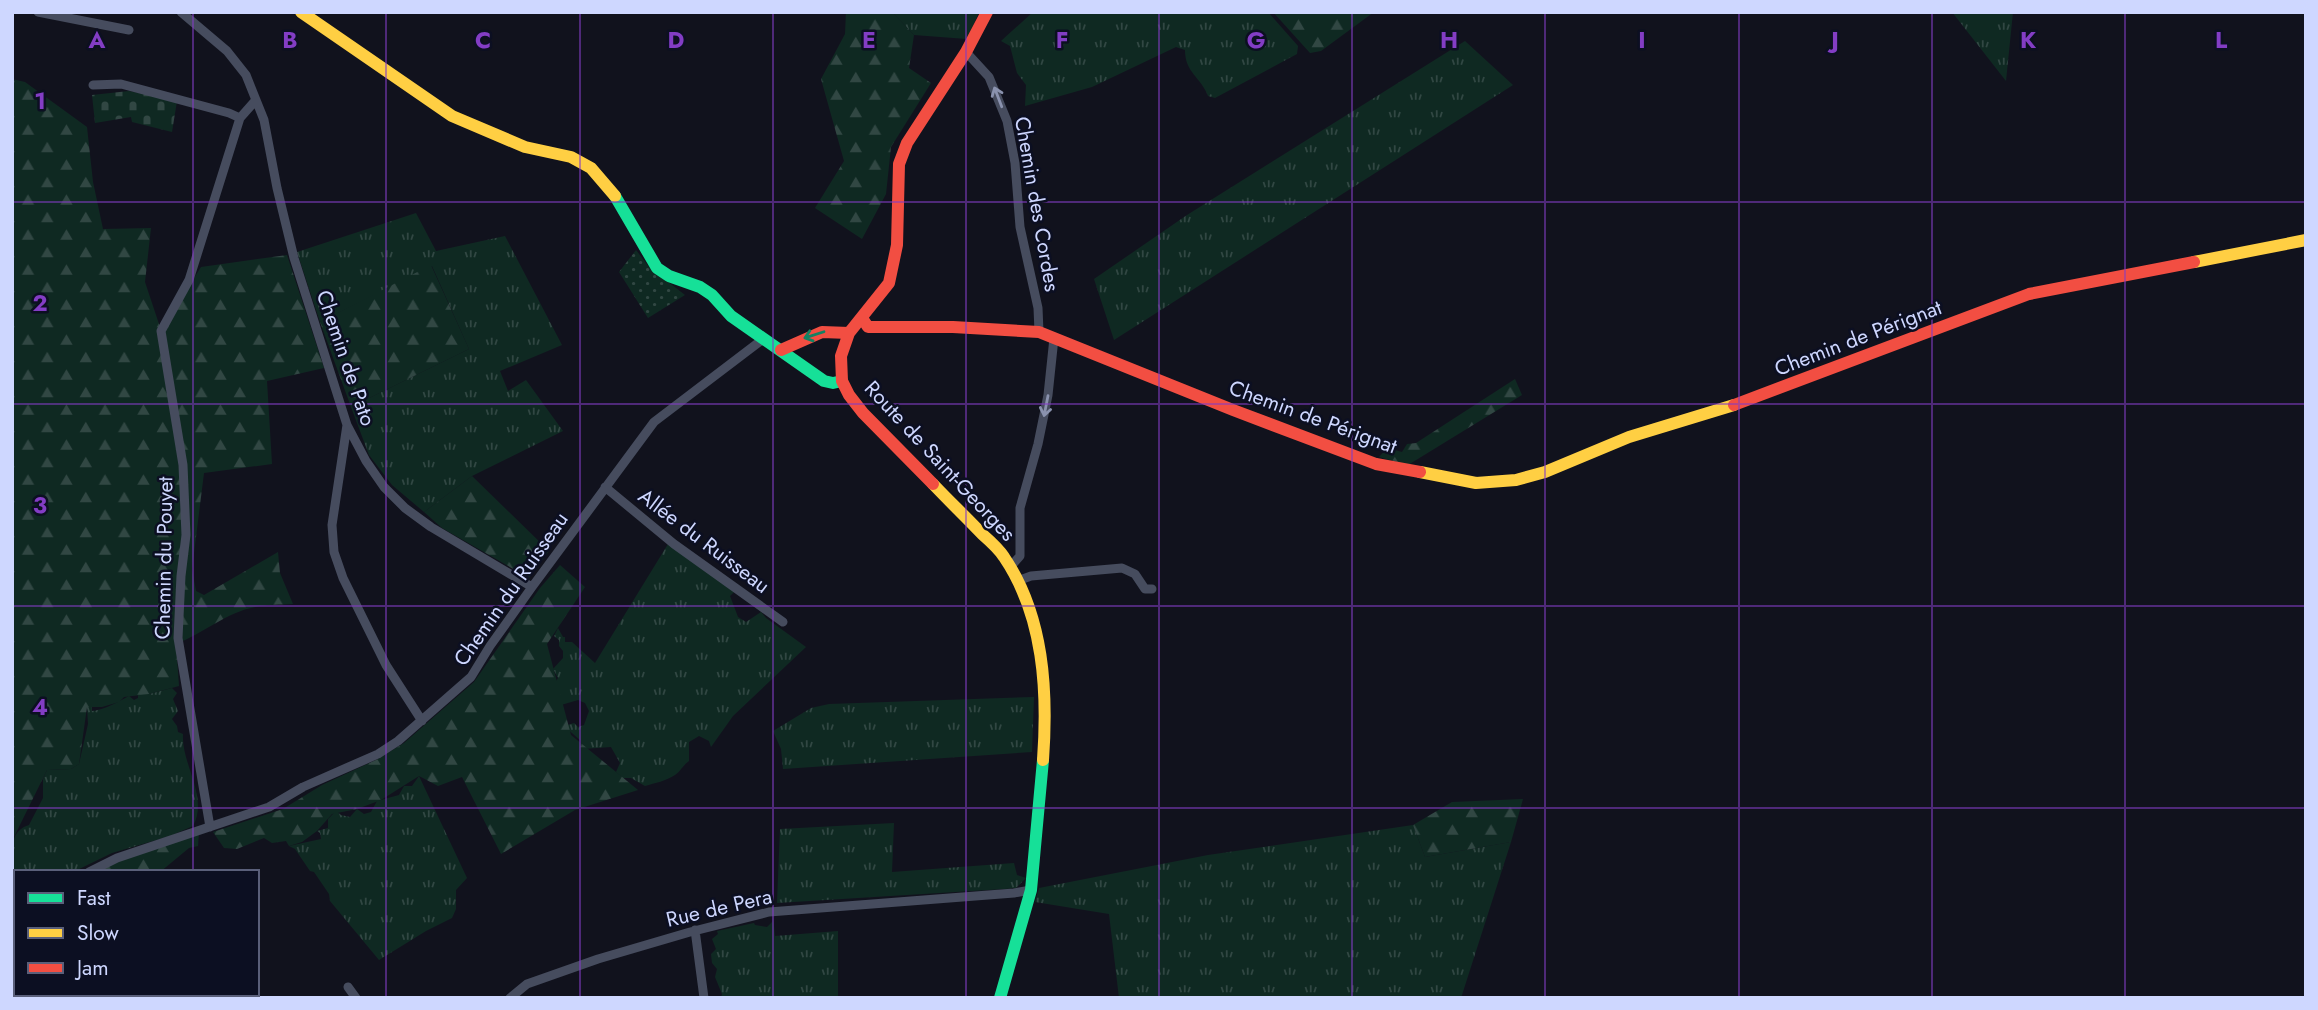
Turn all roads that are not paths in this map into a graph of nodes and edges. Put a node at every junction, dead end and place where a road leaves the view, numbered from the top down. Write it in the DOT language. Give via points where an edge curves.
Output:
graph roads {
  1 [pos="38,12"];
  2 [pos="181,12"];
  3 [pos="301,12"];
  4 [pos="987,12"];
  5 [pos="129,30"];
  6 [pos="966,52"];
  7 [pos="93,85"];
  8 [pos="255,101"];
  9 [pos="240,118"];
  10 [pos="2306,240"];
  11 [pos="862,318"];
  12 [pos="1040,332"];
  13 [pos="849,333"];
  14 [pos="763,338"];
  15 [pos="1054,338"];
  16 [pos="781,350"];
  17 [pos="842,381"];
  18 [pos="347,425"];
  19 [pos="605,487"];
  20 [pos="1011,566"];
  21 [pos="1020,580"];
  22 [pos="531,587"];
  23 [pos="1152,589"];
  24 [pos="783,622"];
  25 [pos="422,721"];
  26 [pos="210,827"];
  27 [pos="93,870"];
  28 [pos="1031,890"];
  29 [pos="695,930"];
  30 [pos="348,987"];
  31 [pos="356,998"];
  32 [pos="510,998"];
  33 [pos="704,998"];
  34 [pos="1000,998"];
  1 -- 5 [label="street"];
  2 -- 8 [label="street, Chemin de Pato" via="240,64"];
  3 -- 14 [label="street" via="452,116 591,168 620,201 657,268 700,287"];
  4 -- 6 [label="street"];
  6 -- 11 [label="street" via="907,143 899,164 895,261 888,283"];
  12 -- 6 [label="street, Chemin des Cordes, one-way" via="1020,227 1007,121 989,77"];
  7 -- 9 [label="street" via="121,84"];
  8 -- 9 [label="street, Chemin du Pouyet"];
  8 -- 18 [label="street, Chemin de Pato" via="264,120 294,258"];
  9 -- 26 [label="street, Chemin du Pouyet" via="189,280 161,331 183,465 186,535 178,638"];
  10 -- 15 [label="street, Chemin de Pérignat" via="2029,294 1738,404 1629,437 1516,480 1476,483 1377,464"];
  11 -- 12 [label="street, Chemin de Pérignat" via="868,327"];
  11 -- 13 [label="street"];
  12 -- 15 [label="street, Chemin de Pérignat"];
  13 -- 16 [label="street, one-way" via="838,329 812,333"];
  13 -- 17 [label="street" via="841,356"];
  14 -- 16 [label="street"];
  14 -- 19 [label="street, Chemin du Ruisseau" via="653,422"];
  15 -- 20 [label="street, one-way" via="1048,395 1020,508 1020,556"];
  16 -- 17 [label="street" via="824,382"];
  17 -- 20 [label="street, Route de Saint-Georges" via="863,413"];
  18 -- 22 [label="street, Chemin de Pato" via="378,479 405,508"];
  18 -- 25 [label="street" via="332,524 334,552 386,665"];
  19 -- 22 [label="street, Chemin du Ruisseau"];
  19 -- 24 [label="street, Allée du Ruisseau" via="674,544"];
  20 -- 21 [label="street, Route de Saint-Georges"];
  21 -- 23 [label="street" via="1122,568 1135,574 1145,589"];
  21 -- 28 [label="street, Route de Saint-Georges" via="1040,657 1045,719"];
  22 -- 25 [label="street, Chemin du Ruisseau" via="471,677"];
  25 -- 26 [label="street, Chemin du Ruisseau" via="378,754 269,807"];
  26 -- 27 [label="street, Chemin du Ruisseau"];
  28 -- 29 [label="street, Rue de Pera" via="769,912"];
  28 -- 34 [label="street, Route de Saint-Georges"];
  29 -- 32 [label="street, Rue de Pera" via="527,984"];
  29 -- 33 [label="street"];
  30 -- 31 [label="street"];
}
